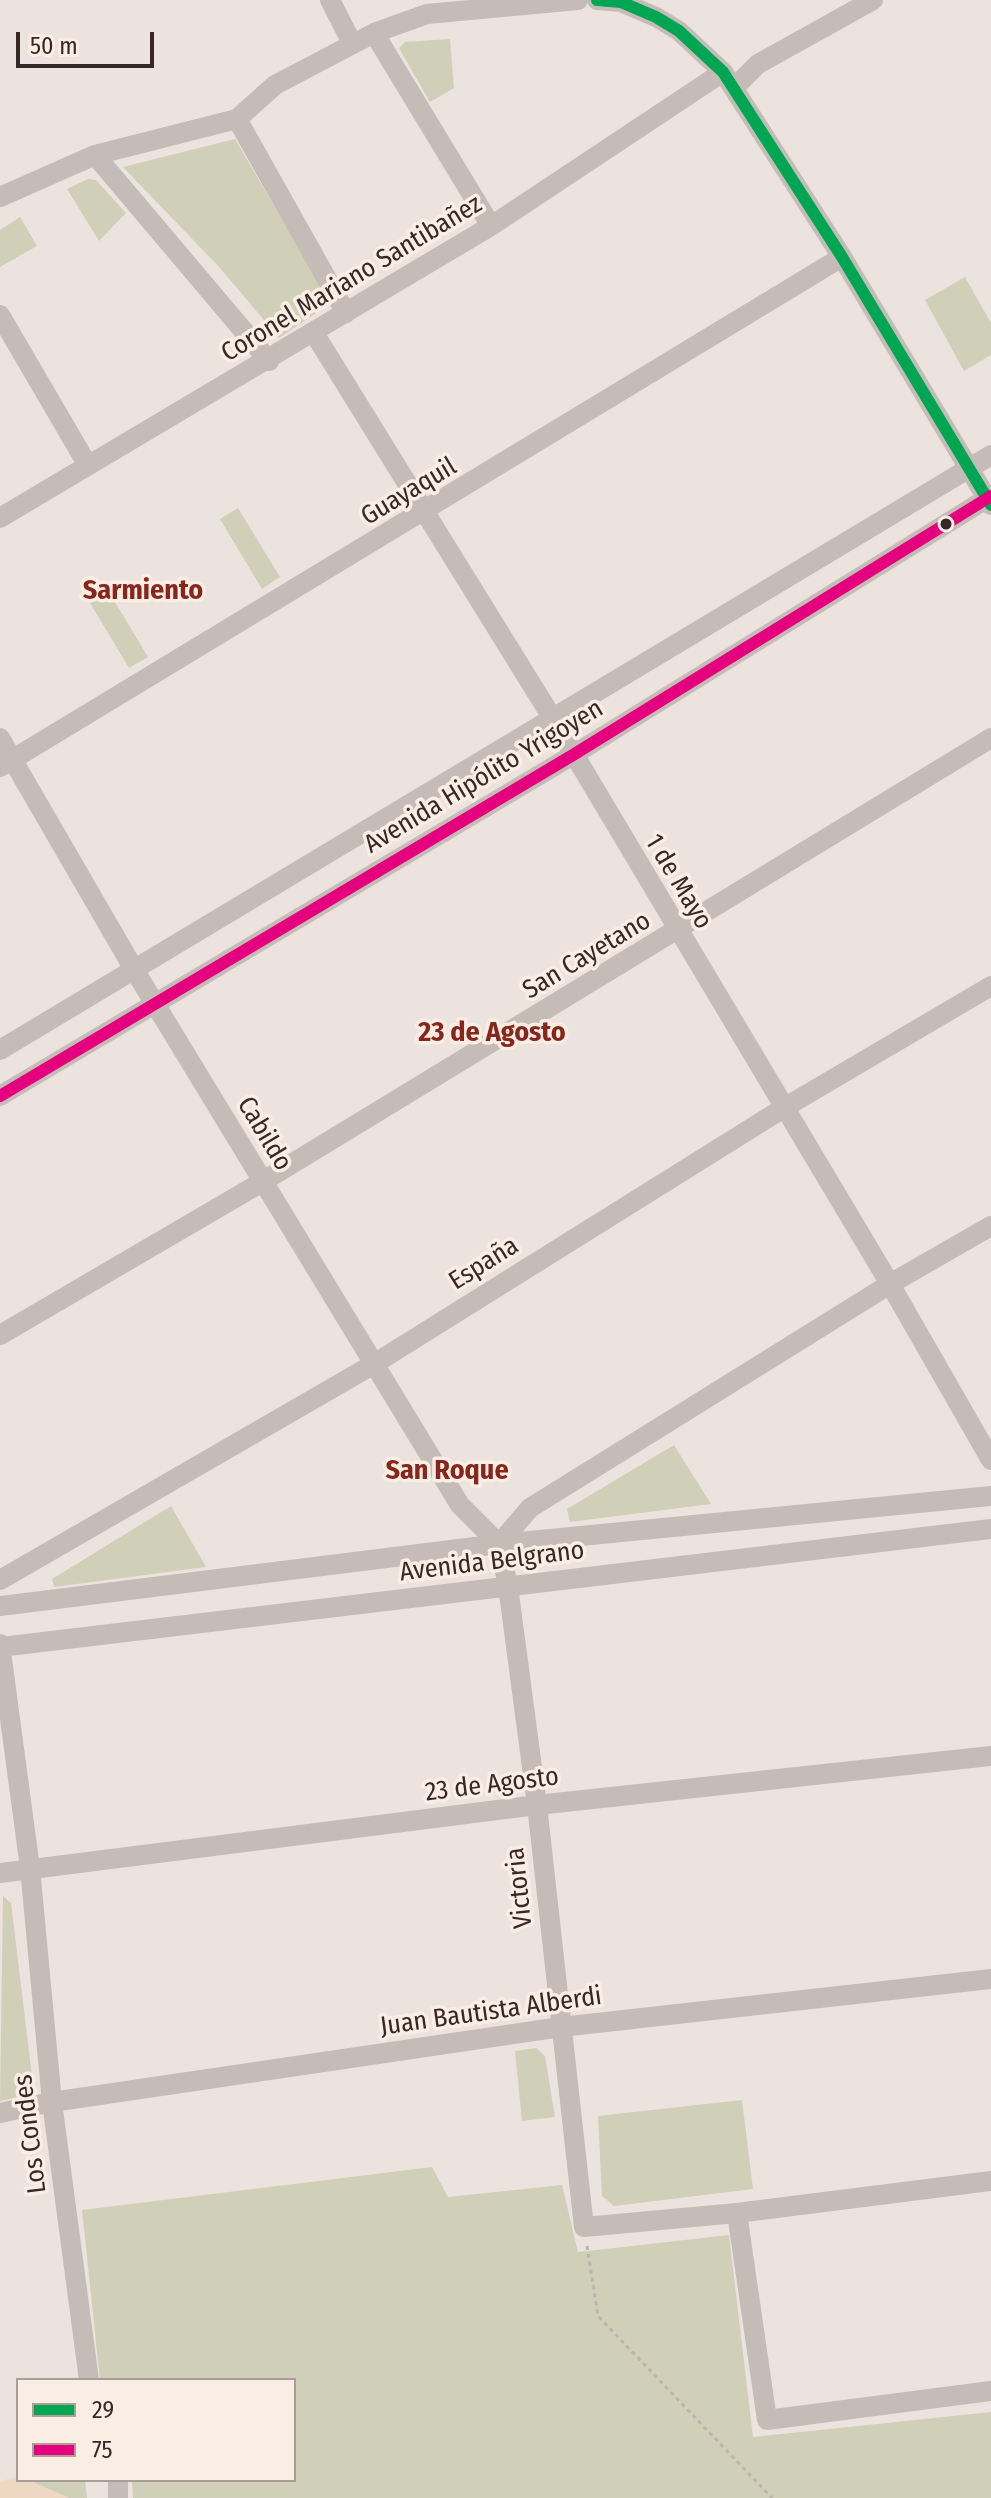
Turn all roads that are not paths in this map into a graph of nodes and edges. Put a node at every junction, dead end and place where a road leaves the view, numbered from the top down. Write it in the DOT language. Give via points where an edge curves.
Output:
graph roads {
  1 [pos="330,0"];
  2 [pos="578,0"];
  3 [pos="597,0"];
  4 [pos="873,0"];
  5 [pos="535,2"];
  6 [pos="374,33"];
  7 [pos="352,43"];
  8 [pos="729,80"];
  9 [pos="237,119"];
  10 [pos="95,155"];
  11 [pos="0,197"];
  12 [pos="491,226"];
  13 [pos="842,257"];
  14 [pos="346,313"];
  15 [pos="0,315"];
  16 [pos="314,333"];
  17 [pos="269,361"];
  18 [pos="991,455"];
  19 [pos="87,464"];
  20 [pos="969,468"];
  21 [pos="990,500"];
  22 [pos="426,512"];
  23 [pos="0,518"];
  24 [pos="553,719"];
  25 [pos="0,738"];
  26 [pos="991,738"];
  27 [pos="573,755"];
  28 [pos="7,763"];
  29 [pos="678,931"];
  30 [pos="135,971"];
  31 [pos="991,986"];
  32 [pos="154,1003"];
  33 [pos="0,1050"];
  34 [pos="0,1096"];
  35 [pos="782,1109"];
  36 [pos="262,1182"];
  37 [pos="991,1226"];
  38 [pos="890,1284"];
  39 [pos="0,1335"];
  40 [pos="374,1364"];
  41 [pos="991,1460"];
  42 [pos="991,1496"];
  43 [pos="991,1529"];
  44 [pos="499,1544"];
  45 [pos="0,1580"];
  46 [pos="508,1586"];
  47 [pos="0,1606"];
  48 [pos="1,1646"];
  49 [pos="991,1756"];
  50 [pos="537,1805"];
  51 [pos="30,1868"];
  52 [pos="0,1873"];
  53 [pos="991,1979"];
  54 [pos="561,2027"];
  55 [pos="52,2102"];
  56 [pos="0,2113"];
  57 [pos="991,2181"];
  58 [pos="737,2213"];
  59 [pos="89,2378"];
  60 [pos="991,2391"];
  1 -- 7 [label="street"];
  2 -- 5 [label="street"];
  3 -- 8 [label="street" via="621,2 656,17 679,31"];
  4 -- 8 [label="street, Coronel Mariano Santibañez"];
  5 -- 6 [label="street" via="427,14"];
  6 -- 7 [label="street"];
  6 -- 12 [label="street"];
  7 -- 9 [label="street" via="275,85"];
  8 -- 12 [label="street, Coronel Mariano Santibañez"];
  8 -- 13 [label="street"];
  9 -- 10 [label="street"];
  9 -- 14 [label="street"];
  10 -- 11 [label="street"];
  10 -- 17 [label="street"];
  12 -- 14 [label="street, Coronel Mariano Santibañez"];
  13 -- 20 [label="street"];
  13 -- 22 [label="street, Guayaquil"];
  14 -- 16 [label="street, Coronel Mariano Santibañez"];
  15 -- 19 [label="street"];
  16 -- 17 [label="street, Coronel Mariano Santibañez"];
  16 -- 22 [label="street, 1 de Mayo"];
  17 -- 19 [label="street, Coronel Mariano Santibañez"];
  18 -- 20 [label="street, Avenida Hipólito Yrigoyen"];
  19 -- 23 [label="street, Coronel Mariano Santibañez"];
  20 -- 21 [label="street"];
  20 -- 24 [label="street, Avenida Hipólito Yrigoyen"];
  21 -- 27 [label="street, Avenida Hipólito Yrigoyen"];
  22 -- 24 [label="street, 1 de Mayo"];
  22 -- 28 [label="street, Guayaquil"];
  24 -- 27 [label="street, 1 de Mayo"];
  24 -- 30 [label="street, Avenida Hipólito Yrigoyen"];
  25 -- 28 [label="street, Cabildo"];
  26 -- 29 [label="street, San Cayetano"];
  27 -- 29 [label="street, 1 de Mayo"];
  27 -- 32 [label="street, Avenida Hipólito Yrigoyen"];
  28 -- 30 [label="street, Cabildo"];
  29 -- 35 [label="street, 1 de Mayo"];
  29 -- 36 [label="street, San Cayetano"];
  30 -- 32 [label="street, Cabildo"];
  30 -- 33 [label="street, Avenida Hipólito Yrigoyen"];
  31 -- 35 [label="street, España"];
  32 -- 34 [label="street, Avenida Hipólito Yrigoyen"];
  32 -- 36 [label="street, Cabildo"];
  35 -- 38 [label="street, 1 de Mayo"];
  35 -- 40 [label="street, España"];
  36 -- 39 [label="street, San Cayetano"];
  36 -- 40 [label="street, Cabildo"];
  37 -- 38 [label="street"];
  38 -- 41 [label="street, 1 de Mayo"];
  38 -- 44 [label="street" via="530,1508"];
  40 -- 44 [label="street, Cabildo" via="460,1505"];
  40 -- 45 [label="street, España"];
  42 -- 44 [label="street, Avenida Belgrano"];
  43 -- 46 [label="street, Avenida Belgrano"];
  44 -- 46 [label="street, Victoria"];
  44 -- 47 [label="street, Avenida Belgrano"];
  46 -- 48 [label="street, Avenida Belgrano"];
  46 -- 50 [label="street, Victoria"];
  48 -- 51 [label="street, Los Condes"];
  49 -- 50 [label="street, 23 de Agosto"];
  50 -- 51 [label="street, 23 de Agosto"];
  50 -- 54 [label="street, Victoria"];
  51 -- 52 [label="street, 23 de Agosto"];
  51 -- 55 [label="street, Los Condes"];
  53 -- 54 [label="street, Juan Bautista Alberdi"];
  54 -- 55 [label="street, Juan Bautista Alberdi"];
  54 -- 58 [label="street, Victoria" via="584,2227"];
  55 -- 56 [label="street, Juan Bautista Alberdi"];
  55 -- 59 [label="street, Los Condes"];
  57 -- 58 [label="street"];
  58 -- 60 [label="street" via="767,2420"];
}
